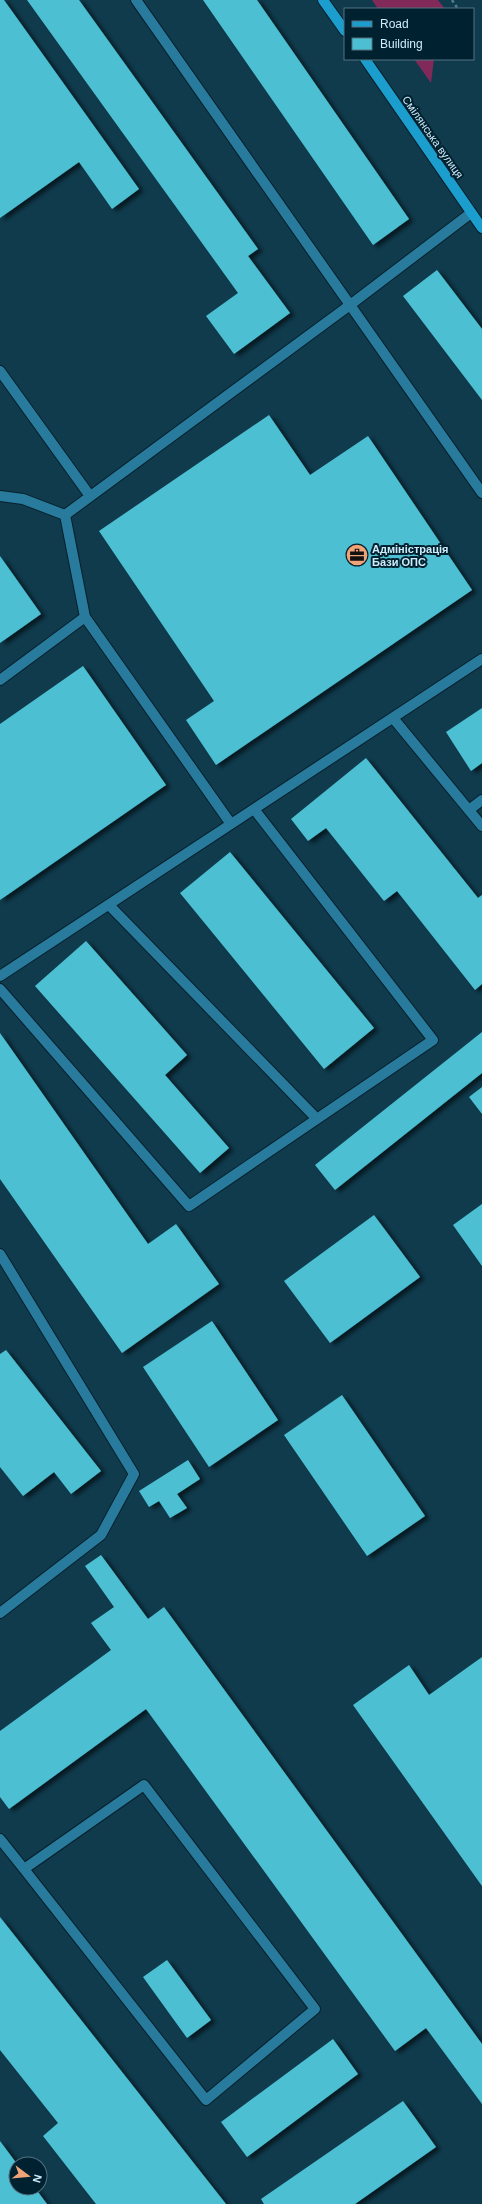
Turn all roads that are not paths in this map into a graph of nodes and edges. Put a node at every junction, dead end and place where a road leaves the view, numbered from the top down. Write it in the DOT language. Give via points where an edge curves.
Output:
graph roads {
  1 [pos="136,0"];
  2 [pos="324,0"];
  3 [pos="344,30"];
  4 [pos="366,60"];
  5 [pos="471,213"];
  6 [pos="482,228"];
  7 [pos="350,305"];
  8 [pos="0,371"];
  9 [pos="482,493"];
  10 [pos="0,496"];
  11 [pos="90,496"];
  12 [pos="65,514"];
  13 [pos="85,617"];
  14 [pos="482,659"];
  15 [pos="0,680"];
  16 [pos="393,718"];
  17 [pos="482,800"];
  18 [pos="254,809"];
  19 [pos="469,810"];
  20 [pos="231,824"];
  21 [pos="482,826"];
  22 [pos="109,904"];
  23 [pos="0,976"];
  24 [pos="0,989"];
  25 [pos="317,1119"];
  26 [pos="0,1254"];
  27 [pos="0,1613"];
  28 [pos="0,1839"];
  29 [pos="24,1869"];
  1 -- 7 [label="lane"];
  2 -- 3 [label="main road"];
  4 -- 5 [label="main road, Смілянська вулиця"];
  5 -- 6 [label="main road, Смілянська вулиця"];
  5 -- 7 [label="lane"];
  7 -- 9 [label="lane"];
  7 -- 11 [label="lane"];
  8 -- 11 [label="lane"];
  10 -- 12 [label="lane" via="23,499"];
  11 -- 12 [label="lane"];
  12 -- 13 [label="lane"];
  13 -- 15 [label="lane"];
  13 -- 20 [label="lane"];
  14 -- 16 [label="lane"];
  16 -- 18 [label="lane"];
  16 -- 19 [label="lane"];
  17 -- 19 [label="lane"];
  18 -- 20 [label="lane"];
  18 -- 25 [label="lane" via="433,1040"];
  19 -- 21 [label="lane"];
  20 -- 22 [label="lane"];
  22 -- 23 [label="lane"];
  22 -- 25 [label="lane"];
  24 -- 25 [label="lane" via="188,1206"];
  26 -- 27 [label="lane" via="134,1474 101,1534"];
  28 -- 29 [label="lane"];
  29 -- 29 [label="lane" via="206,2100 315,2009 144,1785"];
}
